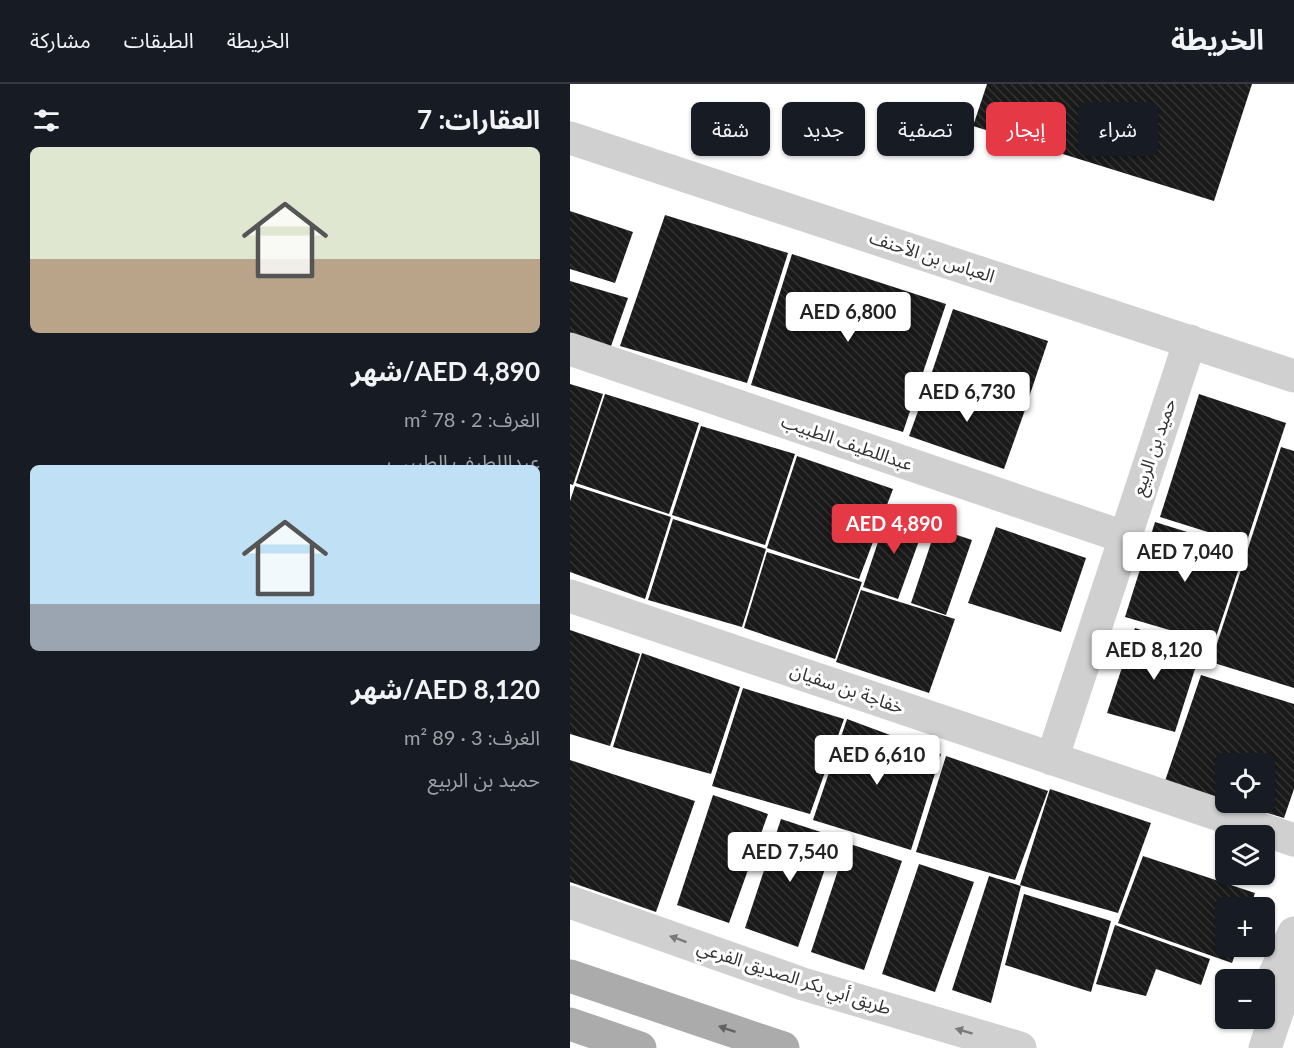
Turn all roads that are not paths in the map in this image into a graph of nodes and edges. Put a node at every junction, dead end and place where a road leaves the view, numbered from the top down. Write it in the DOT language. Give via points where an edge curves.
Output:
graph roads {
  1 [pos="570,138"];
  2 [pos="1190,341"];
  3 [pos="570,349"];
  4 [pos="1294,376"];
  5 [pos="1124,537"];
  6 [pos="570,596"];
  7 [pos="1052,759"];
  8 [pos="1294,840"];
  9 [pos="570,902"];
  10 [pos="1294,933"];
  11 [pos="1294,962"];
  12 [pos="1275,974"];
  13 [pos="570,976"];
  14 [pos="1294,1000"];
  15 [pos="570,1024"];
  16 [pos="1294,1026"];
  17 [pos="1250,1029"];
  18 [pos="640,1048"];
  19 [pos="783,1048"];
  20 [pos="1020,1048"];
  21 [pos="1242,1048"];
  22 [pos="1265,1048"];
  1 -- 2 [label="street, العباس بن الأحنف"];
  2 -- 4 [label="street, العباس بن الأحنف"];
  2 -- 5 [label="street, حميد بن الربيع"];
  3 -- 5 [label="street, عبداللطيف الطبيب"];
  5 -- 7 [label="street, حميد بن الربيع"];
  6 -- 7 [label="street, خفاجة بن سفيان"];
  7 -- 8 [label="street, خفاجة بن سفيان"];
  20 -- 9 [label="street, طريق أبي بكر الصديق الفرعي, one-way" via="802,984"];
  10 -- 12 [label="street"];
  11 -- 22 [label="street"];
  19 -- 13 [label="main road, one-way"];
  14 -- 16 [label="street"];
  15 -- 18 [label="main road"];
  17 -- 21 [label="street"];
}
